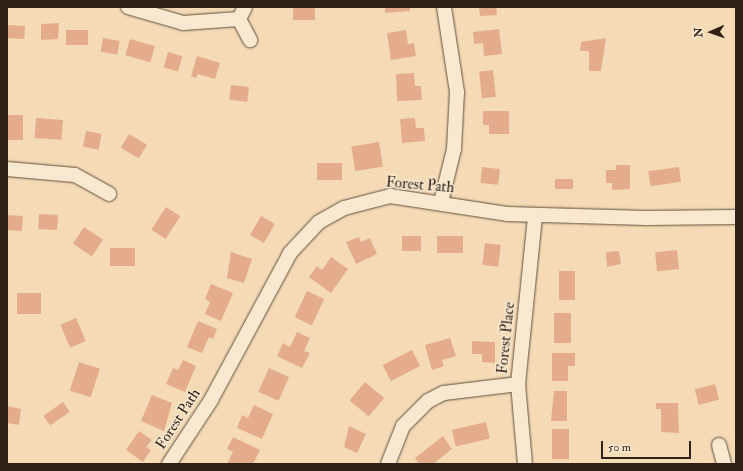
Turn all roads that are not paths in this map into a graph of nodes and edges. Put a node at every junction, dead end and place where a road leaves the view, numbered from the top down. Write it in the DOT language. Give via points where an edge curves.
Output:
graph roads {
  1 [pos="128,7"];
  2 [pos="444,7"];
  3 [pos="242,13"];
  4 [pos="250,40"];
  5 [pos="7,169"];
  6 [pos="110,194"];
  7 [pos="441,202"];
  8 [pos="535,216"];
  9 [pos="736,216"];
  10 [pos="518,384"];
  11 [pos="719,445"];
  12 [pos="169,464"];
  13 [pos="388,464"];
  14 [pos="525,464"];
  15 [pos="724,464"];
  1 -- 3 [label="street" via="183,23"];
  2 -- 7 [label="street" via="457,92 454,149"];
  3 -- 4 [label="street"];
  5 -- 6 [label="street" via="75,174"];
  7 -- 8 [label="street, Forest Path" via="507,214"];
  7 -- 12 [label="street, Forest Path" via="384,197 344,208 319,222 290,253 211,400"];
  8 -- 9 [label="street, Forest Path"];
  8 -- 10 [label="street, Forest Place"];
  10 -- 13 [label="street" via="444,393 428,401 403,426"];
  10 -- 14 [label="street, Forest Place"];
  11 -- 15 [label="street"];
}
